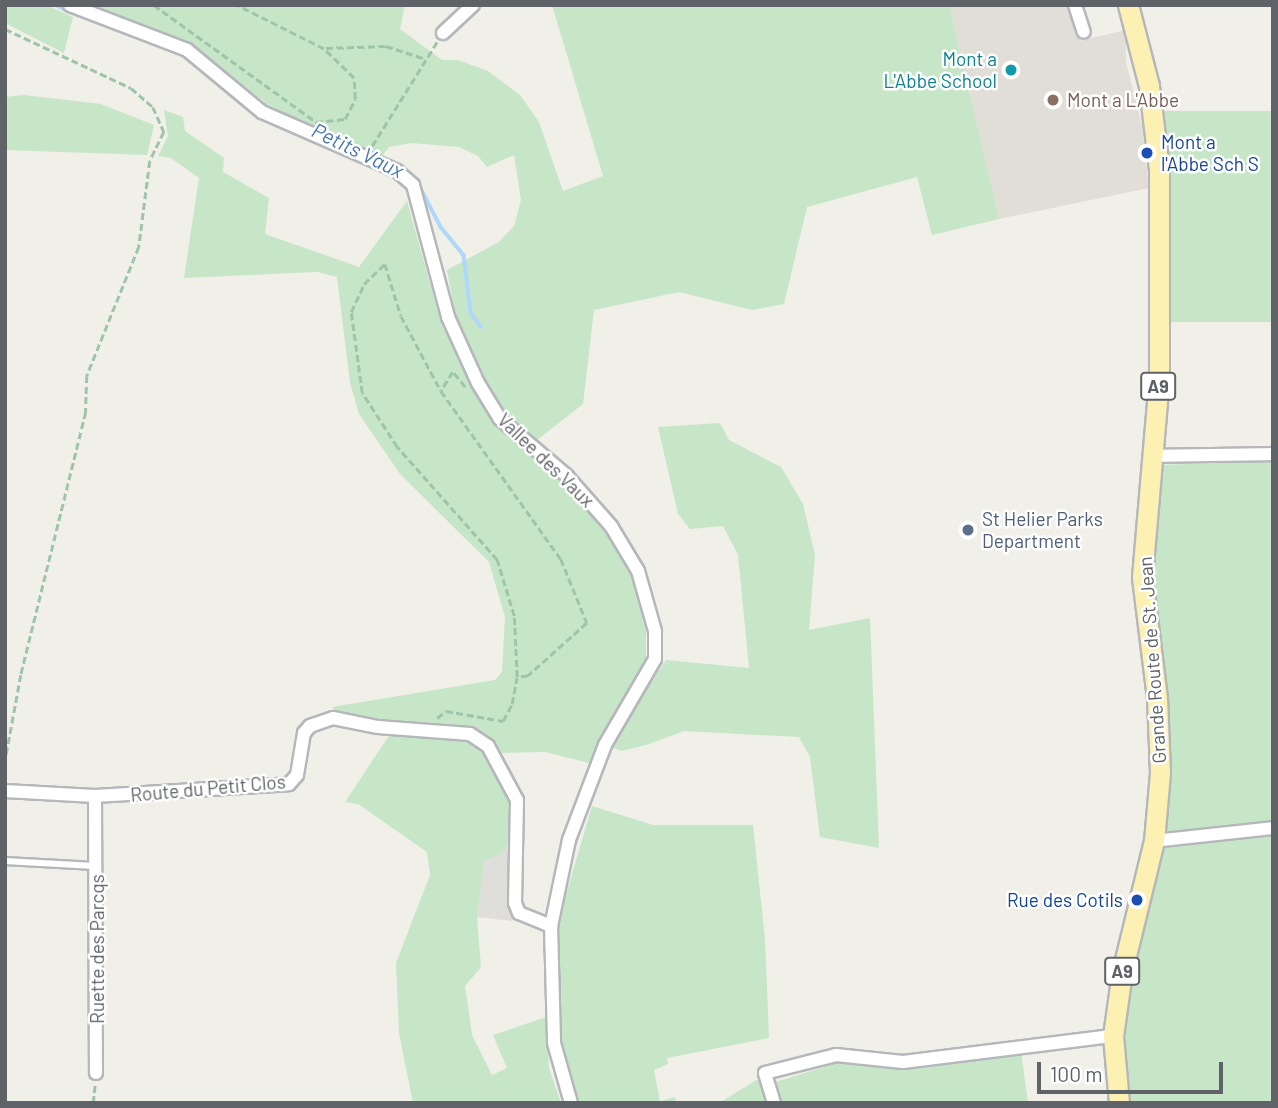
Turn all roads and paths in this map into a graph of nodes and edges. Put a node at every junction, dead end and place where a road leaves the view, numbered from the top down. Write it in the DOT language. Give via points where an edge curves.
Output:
graph roads {
  1 [pos="70,5"];
  2 [pos="154,5"];
  3 [pos="236,5"];
  4 [pos="473,5"];
  5 [pos="1075,5"];
  6 [pos="1128,5"];
  7 [pos="5,29"];
  8 [pos="1084,32"];
  9 [pos="443,33"];
  10 [pos="324,48"];
  11 [pos="227,57"];
  12 [pos="426,59"];
  13 [pos="220,66"];
  14 [pos="372,147"];
  15 [pos="468,390"];
  16 [pos="441,391"];
  17 [pos="1273,454"];
  18 [pos="1150,456"];
  19 [pos="517,677"];
  20 [pos="447,733"];
  21 [pos="5,762"];
  22 [pos="5,791"];
  23 [pos="95,796"];
  24 [pos="1273,828"];
  25 [pos="1154,841"];
  26 [pos="5,861"];
  27 [pos="97,866"];
  28 [pos="551,926"];
  29 [pos="1113,1036"];
  30 [pos="96,1073"];
  31 [pos="93,1103"];
  32 [pos="571,1103"];
  33 [pos="774,1103"];
  34 [pos="1119,1103"];
  1 -- 28 [label="street, Vallee des Vaux" via="187,50 262,112 397,171 413,185 448,317 478,383 500,419 566,475 611,526 638,571 655,631 655,659 605,745 569,840"];
  2 -- 11 [label="path"];
  3 -- 10 [label="path"];
  4 -- 9 [label="street"];
  5 -- 8 [label="street"];
  6 -- 18 [label="main road, Grande Route de St. Jean / A9" via="1149,86 1159,170 1159,380"];
  7 -- 21 [label="path" via="131,88 153,107 164,132 150,161 139,247 87,376 86,412 21,675"];
  9 -- 12 [label="path"];
  10 -- 11 [label="path" via="354,78 355,99 345,120 316,122"];
  10 -- 12 [label="path" via="386,46"];
  11 -- 13 [label="path"];
  12 -- 14 [label="path"];
  15 -- 16 [label="path" via="453,372"];
  16 -- 19 [label="path" via="561,559 587,623 528,676"];
  16 -- 19 [label="path" via="401,316 385,264 363,284 351,312 362,393 397,447 496,560 514,616"];
  17 -- 18 [label="street"];
  18 -- 25 [label="main road, Grande Route de St. Jean / A9" via="1143,577 1157,698 1160,772"];
  19 -- 20 [label="path" via="503,721 446,711 435,720"];
  20 -- 23 [label="street, Route du Petit Clos" via="333,718 304,733 297,775 289,784"];
  20 -- 28 [label="street, Route du Petit Clos" via="470,734 488,746 505,775 517,800 515,903 519,913"];
  22 -- 23 [label="street, Route du Petit Clos"];
  23 -- 27 [label="street, Ruette des Parcqs"];
  24 -- 25 [label="street"];
  25 -- 29 [label="main road, Grande Route de St. Jean / A9" via="1122,972"];
  26 -- 27 [label="lane"];
  27 -- 30 [label="street, Ruette des Parcqs"];
  28 -- 32 [label="street, Vallee des Vaux" via="554,1043"];
  29 -- 33 [label="street" via="903,1062 836,1055 765,1073"];
  29 -- 34 [label="main road, Grande Route de St. Jean / A9"];
  30 -- 31 [label="path"];
}
